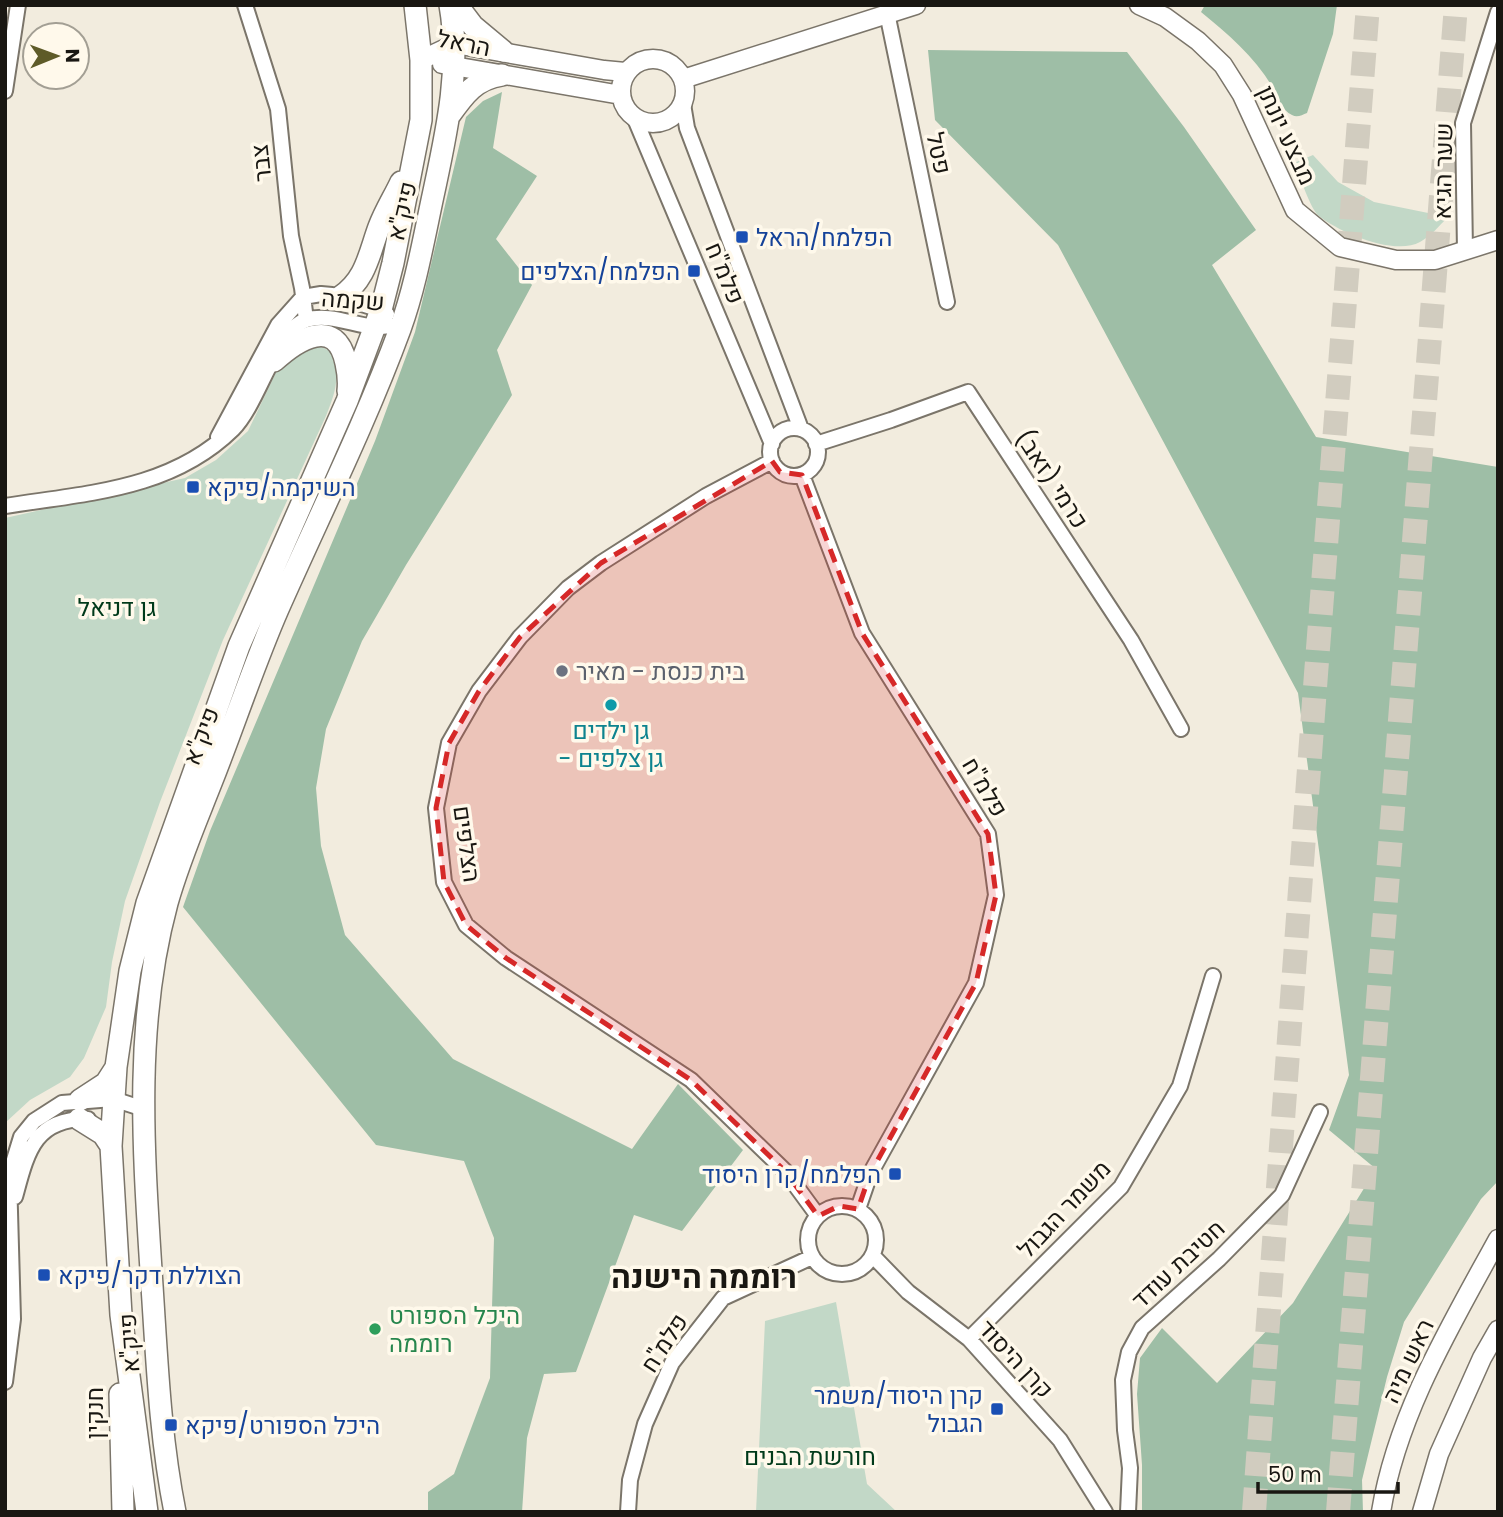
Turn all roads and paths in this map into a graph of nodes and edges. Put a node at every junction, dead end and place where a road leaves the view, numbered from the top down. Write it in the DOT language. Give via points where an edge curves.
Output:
graph roads {
  1 [pos="18,5"];
  2 [pos="245,5"];
  3 [pos="415,5"];
  4 [pos="450,5"];
  5 [pos="457,5"];
  6 [pos="916,5"];
  7 [pos="1139,5"];
  8 [pos="1498,12"];
  9 [pos="887,13"];
  10 [pos="455,44"];
  11 [pos="503,51"];
  12 [pos="421,60"];
  13 [pos="454,66"];
  14 [pos="625,72"];
  15 [pos="502,75"];
  16 [pos="683,79"];
  17 [pos="5,91"];
  18 [pos="621,95"];
  19 [pos="683,104"];
  20 [pos="448,118"];
  21 [pos="635,119"];
  22 [pos="415,155"];
  23 [pos="1498,240"];
  24 [pos="1465,251"];
  25 [pos="303,297"];
  26 [pos="340,297"];
  27 [pos="947,302"];
  28 [pos="379,318"];
  29 [pos="306,320"];
  30 [pos="402,325"];
  31 [pos="274,361"];
  32 [pos="346,401"];
  33 [pos="801,429"];
  34 [pos="772,444"];
  35 [pos="816,444"];
  36 [pos="214,445"];
  37 [pos="772,461"];
  38 [pos="802,475"];
  39 [pos="5,506"];
  40 [pos="1181,729"];
  41 [pos="1213,976"];
  42 [pos="116,1067"];
  43 [pos="112,1109"];
  44 [pos="144,1109"];
  45 [pos="79,1110"];
  46 [pos="1320,1112"];
  47 [pos="111,1146"];
  48 [pos="858,1209"];
  49 [pos="818,1216"];
  50 [pos="1498,1239"];
  51 [pos="873,1256"];
  52 [pos="812,1258"];
  53 [pos="121,1315"];
  54 [pos="1498,1330"];
  55 [pos="969,1339"];
  56 [pos="5,1382"];
  57 [pos="173,1502"];
  58 [pos="123,1512"];
  59 [pos="147,1512"];
  60 [pos="192,1512"];
  61 [pos="628,1512"];
  62 [pos="1105,1512"];
  63 [pos="1128,1512"];
  64 [pos="1381,1512"];
  65 [pos="1422,1512"];
  1 -- 17 [label="street"];
  2 -- 25 [label="street, צבר" via="278,109 291,236"];
  3 -- 12 [label="main road, פיק\"א"];
  4 -- 10 [label="main road, פיק\"א"];
  5 -- 11 [label="main road" via="473,26"];
  6 -- 9 [label="street"];
  7 -- 24 [label="street, מבצע יונתן" via="1198,40 1223,65 1242,95 1295,210 1340,247 1396,260 1435,260"];
  8 -- 24 [label="street, שער הגיא" via="1463,123"];
  9 -- 16 [label="street"];
  9 -- 27 [label="street, פטל"];
  10 -- 11 [label="street, הראל"];
  10 -- 12 [label="street, הראל"];
  10 -- 13 [label="main road, פיק\"א"];
  11 -- 14 [label="street, הראל"];
  12 -- 13 [label="street, הראל"];
  12 -- 22 [label="main road, פיק\"א" via="421,120"];
  13 -- 15 [label="street, הראל"];
  13 -- 20 [label="main road, פיק\"א"];
  14 -- 16 [label="street" via="649,58 659,59 675,66"];
  14 -- 18 [label="street"];
  15 -- 18 [label="street, הראל"];
  15 -- 20 [label="main road" via="476,84"];
  16 -- 19 [label="street"];
  18 -- 21 [label="street"];
  19 -- 21 [label="street" via="662,122"];
  19 -- 33 [label="street, פלמ\"ח" via="687,128"];
  20 -- 30 [label="main road, פיק\"א"];
  21 -- 34 [label="street, פלמ\"ח"];
  22 -- 26 [label="main road" via="380,225 362,278"];
  22 -- 28 [label="main road, פיק\"א"];
  23 -- 24 [label="street, מבצע יונתן"];
  25 -- 26 [label="street, שקמה" via="321,293"];
  25 -- 29 [label="street, צבר"];
  25 -- 36 [label="street, שקמה" via="278,326"];
  26 -- 28 [label="street, שקמה"];
  28 -- 29 [label="street, שקמה"];
  28 -- 30 [label="street, שקמה"];
  28 -- 32 [label="main road, פיק\"א"];
  29 -- 31 [label="street, שקמה" via="285,337"];
  30 -- 44 [label="main road, פיק\"א" via="276,614 167,901 145,1032"];
  31 -- 32 [label="main road" via="302,340 328,336 344,356 349,386"];
  31 -- 36 [label="street, שקמה" via="245,414"];
  32 -- 42 [label="main road, פיק\"א" via="239,646 147,903 130,971"];
  33 -- 34 [label="street" via="780,433"];
  33 -- 35 [label="street"];
  34 -- 37 [label="street"];
  35 -- 38 [label="street" via="817,459"];
  35 -- 40 [label="street, כרמי (זאב)" via="968,392 1131,640"];
  36 -- 39 [label="street, שקמה" via="158,478 87,495"];
  37 -- 38 [label="street" via="780,472"];
  37 -- 49 [label="street, הצלפים" via="706,496 601,563 568,588 520,637 479,691 449,743 436,808 444,882 466,925 506,958 691,1080 785,1171"];
  38 -- 48 [label="street, פלמ\"ח" via="862,633 988,834 996,895 976,983 870,1174"];
  41 -- 55 [label="street, משמר הגבול" via="1180,1086 1121,1187"];
  42 -- 43 [label="main road, פיק\"א"];
  42 -- 45 [label="main road" via="107,1083"];
  43 -- 44 [label="street"];
  43 -- 45 [label="street"];
  43 -- 45 [label="street"];
  43 -- 47 [label="main road, פיק\"א"];
  44 -- 57 [label="main road, פיק\"א" via="160,1419"];
  45 -- 47 [label="main road"];
  45 -- 56 [label="street" via="42,1132 30,1149 9,1215 13,1319"];
  46 -- 63 [label="street, חטיבת עודד" via="1282,1195 1142,1328 1129,1352 1123,1380 1130,1468"];
  47 -- 53 [label="main road, פיק\"א"];
  48 -- 49 [label="street" via="839,1206"];
  48 -- 51 [label="street" via="874,1226"];
  49 -- 52 [label="street" via="808,1237"];
  50 -- 64 [label="street, ראש מיה" via="1406,1422"];
  51 -- 52 [label="street" via="867,1265 846,1275 825,1270"];
  51 -- 55 [label="street, קרן היסוד" via="908,1292"];
  52 -- 61 [label="street, פלמ\"ח" via="723,1298 672,1363 645,1424 630,1480"];
  53 -- 58 [label="main road, חנקין"];
  53 -- 59 [label="main road, פיק\"א"];
  54 -- 65 [label="street" via="1439,1454"];
  55 -- 62 [label="street, קרן היסוד" via="1060,1440"];
  57 -- 60 [label="main road"];
}
